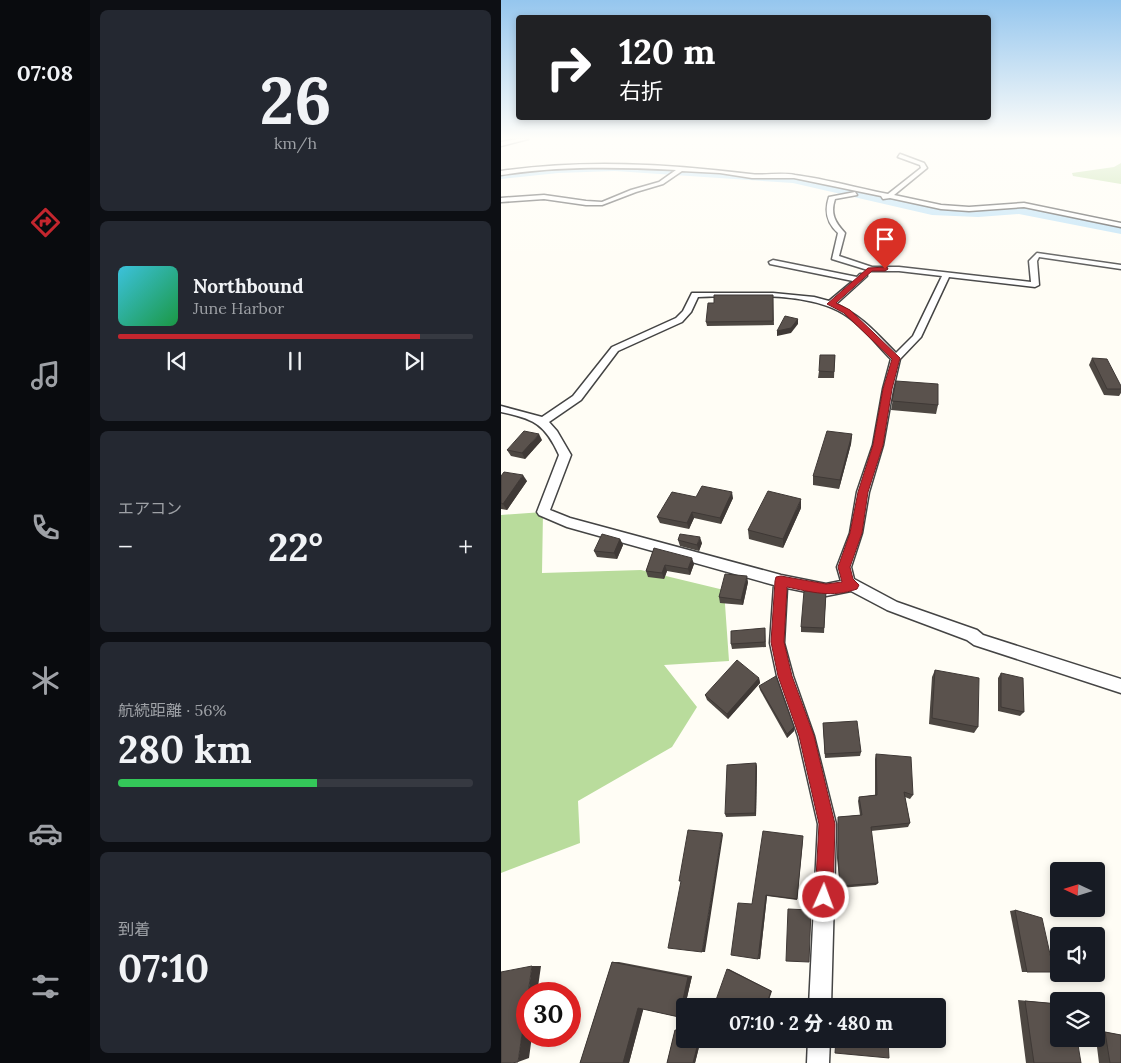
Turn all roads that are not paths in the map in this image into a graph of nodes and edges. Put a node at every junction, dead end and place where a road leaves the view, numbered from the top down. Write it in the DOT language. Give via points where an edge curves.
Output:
graph roads {
  1 [pos="642,189"];
  2 [pos="851,189"];
  3 [pos="899,189"];
  4 [pos="889,197"];
  5 [pos="501,200"];
  6 [pos="1121,225"];
  7 [pos="773,262"];
  8 [pos="1121,267"];
  9 [pos="871,269"];
  10 [pos="947,276"];
  11 [pos="859,280"];
  12 [pos="831,304"];
  13 [pos="896,358"];
  14 [pos="501,409"];
  15 [pos="543,421"];
  16 [pos="781,581"];
  17 [pos="853,585"];
  18 [pos="1121,686"];
  19 [pos="820,998"];
  20 [pos="819,1048"];
  21 [pos="818,1063"];
  1 -- 5 [label="street" via="614,201 597,204 524,196"];
  2 -- 4 [label="street"];
  3 -- 4 [label="street"];
  4 -- 6 [label="street" via="956,209 1024,205"];
  4 -- 9 [label="street" via="849,194 832,197 831,200 829,218 842,233 835,256"];
  7 -- 11 [label="street"];
  8 -- 10 [label="street" via="1037,255 1033,261 1035,286"];
  9 -- 10 [label="street" via="899,269"];
  9 -- 11 [label="street"];
  10 -- 13 [label="street" via="917,337"];
  11 -- 12 [label="street"];
  12 -- 13 [label="street" via="847,311"];
  12 -- 15 [label="street" via="758,294 695,294 687,312 679,320 615,349 577,398"];
  13 -- 17 [label="street" via="878,445 844,567 848,582"];
  14 -- 15 [label="street"];
  15 -- 16 [label="street" via="555,434 565,455 543,512 567,522"];
  16 -- 17 [label="street" via="826,590"];
  16 -- 19 [label="street" via="777,642 806,736 827,824"];
  17 -- 18 [label="street" via="979,640"];
  20 -- 21 [label="street"];
}
